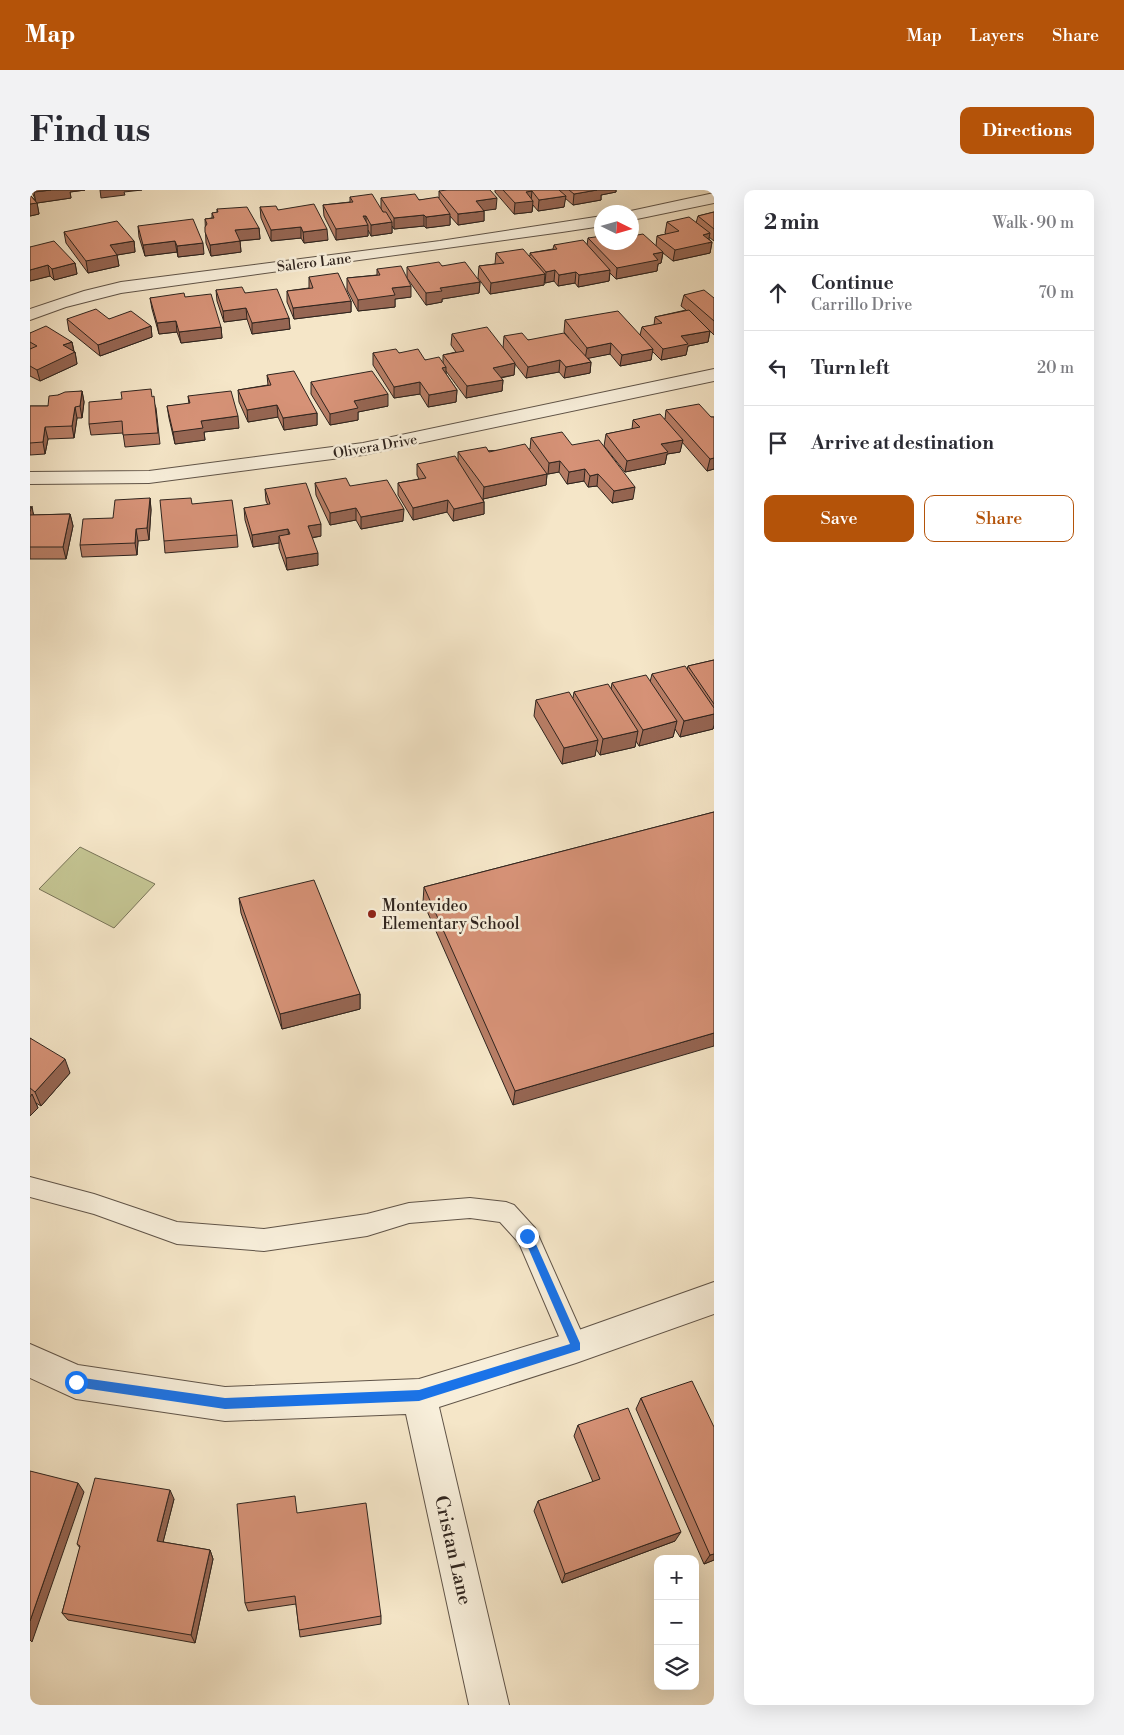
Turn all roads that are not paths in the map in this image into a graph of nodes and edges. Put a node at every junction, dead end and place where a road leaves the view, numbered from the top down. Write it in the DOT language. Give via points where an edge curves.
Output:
graph roads {
  1 [pos="714,198"];
  2 [pos="639,214"];
  3 [pos="594,221"];
  4 [pos="30,315"];
  5 [pos="714,375"];
  6 [pos="30,478"];
  7 [pos="30,1187"];
  8 [pos="714,1298"];
  9 [pos="576,1347"];
  10 [pos="30,1361"];
  11 [pos="419,1396"];
  12 [pos="488,1705"];
  1 -- 2 [label="street"];
  3 -- 4 [label="street, Salero Lane" via="471,243 153,281 91,294"];
  5 -- 6 [label="street, Olivera Drive" via="364,449 149,478"];
  7 -- 9 [label="lane" via="177,1232 264,1240 367,1225 409,1213 470,1208 506,1212 527,1236"];
  8 -- 9 [label="street"];
  9 -- 11 [label="street"];
  10 -- 11 [label="street" via="76,1382 225,1404"];
  11 -- 12 [label="street, Cristan Lane"];
}
